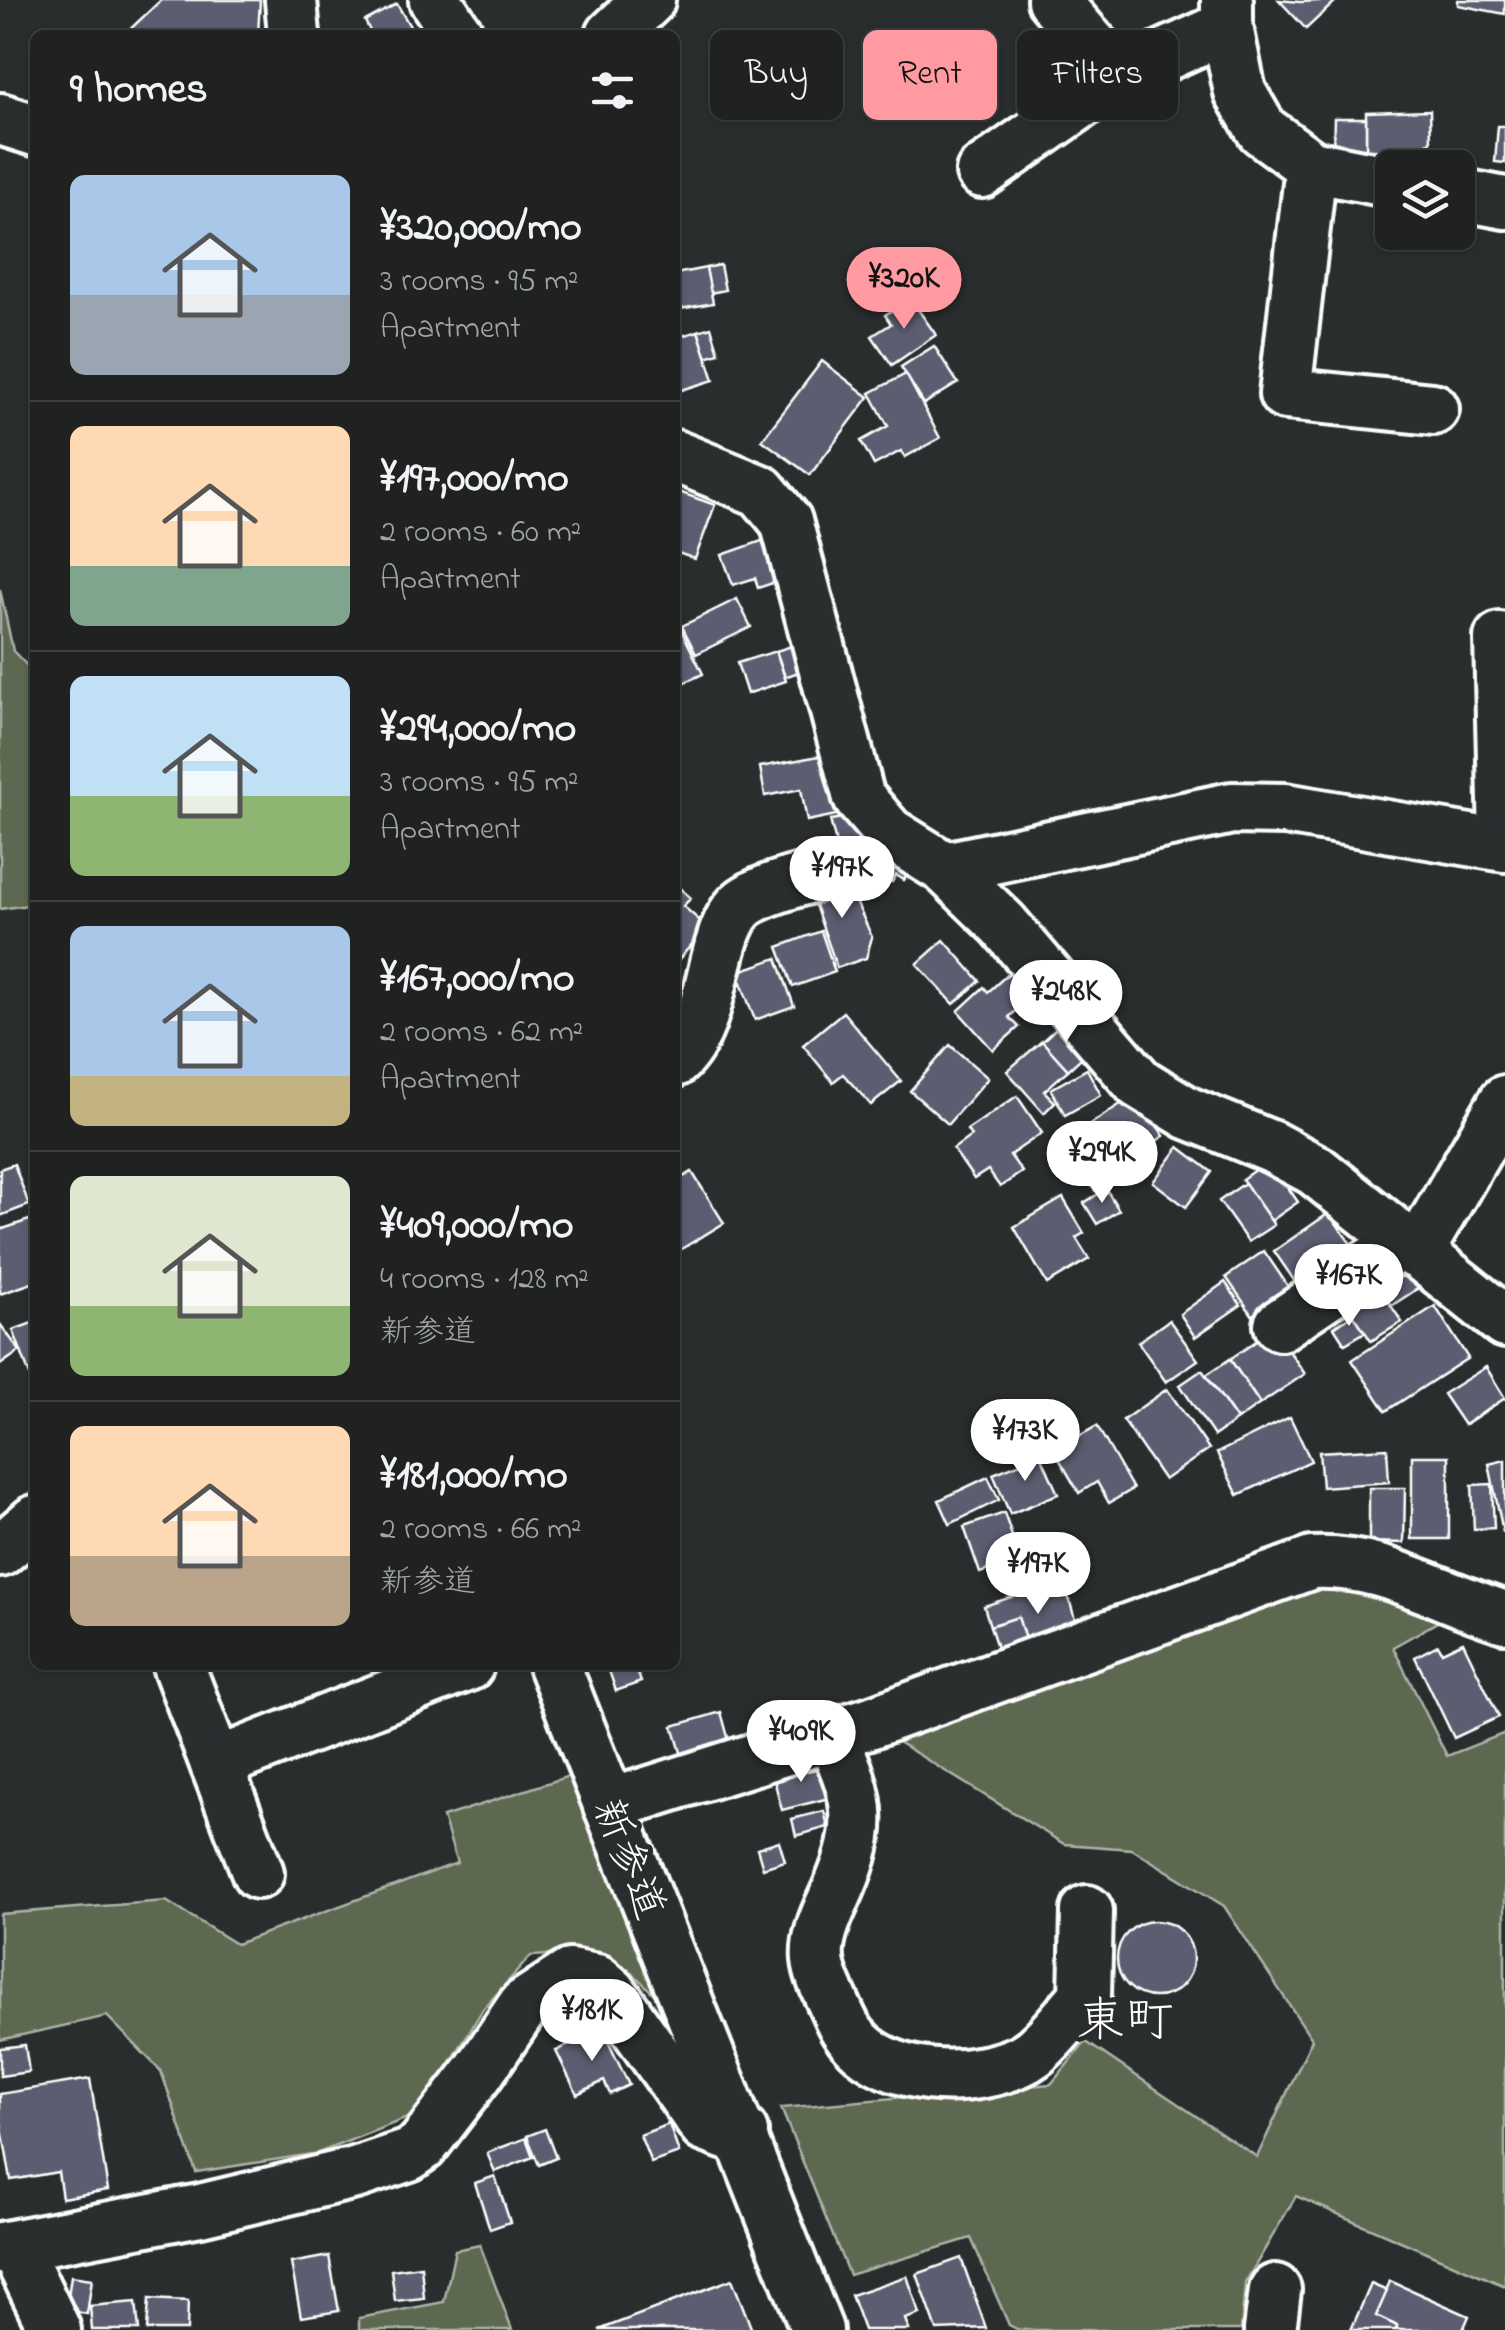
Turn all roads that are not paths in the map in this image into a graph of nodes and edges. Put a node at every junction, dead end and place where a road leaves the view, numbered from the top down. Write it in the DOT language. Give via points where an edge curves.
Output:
graph roads {
  1 [pos="290,0"];
  2 [pos="435,0"];
  3 [pos="648,0"];
  4 [pos="1053,0"];
  5 [pos="1227,14"];
  6 [pos="293,30"];
  7 [pos="455,30"];
  8 [pos="617,30"];
  9 [pos="1079,30"];
  10 [pos="1178,42"];
  11 [pos="0,119"];
  12 [pos="1056,120"];
  13 [pos="30,128"];
  14 [pos="1311,166"];
  15 [pos="982,172"];
  16 [pos="1375,179"];
  17 [pos="1475,197"];
  18 [pos="1505,203"];
  19 [pos="1432,409"];
  20 [pos="680,458"];
  21 [pos="1500,638"];
  22 [pos="1505,843"];
  23 [pos="945,868"];
  24 [pos="823,873"];
  25 [pos="680,1057"];
  26 [pos="1505,1101"];
  27 [pos="1410,1248"];
  28 [pos="1505,1322"];
  29 [pos="1280,1325"];
  30 [pos="30,1525"];
  31 [pos="0,1551"];
  32 [pos="1505,1617"];
  33 [pos="180,1670"];
  34 [pos="455,1670"];
  35 [pos="556,1670"];
  36 [pos="832,1735"];
  37 [pos="216,1764"];
  38 [pos="609,1804"];
  39 [pos="258,1873"];
  40 [pos="1087,1911"];
  41 [pos="742,2132"];
  42 [pos="7,2247"];
  43 [pos="55,2330"];
  44 [pos="817,2330"];
  1 -- 6 [label="street"];
  2 -- 7 [label="street"];
  3 -- 8 [label="street"];
  4 -- 9 [label="street"];
  5 -- 10 [label="street"];
  5 -- 14 [label="street" via="1240,92 1262,130"];
  11 -- 13 [label="street"];
  12 -- 15 [label="street"];
  14 -- 16 [label="street"];
  14 -- 19 [label="street" via="1286,394"];
  17 -- 18 [label="street"];
  20 -- 23 [label="street" via="761,491 786,521 860,798 889,833"];
  21 -- 22 [label="street"];
  22 -- 23 [label="street" via="1285,809 1232,808"];
  23 -- 27 [label="street" via="1003,924 1139,1084 1315,1170"];
  24 -- 25 [label="street" via="748,900 730,917 702,1024"];
  26 -- 27 [label="street"];
  27 -- 28 [label="street"];
  27 -- 29 [label="street"];
  30 -- 31 [label="street"];
  32 -- 36 [label="street" via="1372,1566 1312,1563"];
  33 -- 37 [label="street"];
  34 -- 37 [label="street"];
  35 -- 38 [label="street, 新参道"];
  36 -- 38 [label="street"];
  36 -- 40 [label="street" via="858,1804 857,1828 852,1860 822,1924 817,1958 848,2032 876,2056 915,2074 956,2077 1032,2054 1085,1997"];
  37 -- 39 [label="street"];
  38 -- 41 [label="street, 新参道"];
  41 -- 42 [label="street" via="705,2126 611,1992 597,1980 570,1974 524,2005 409,2155 200,2210"];
  41 -- 44 [label="street, 新参道"];
  42 -- 43 [label="street"];
}
